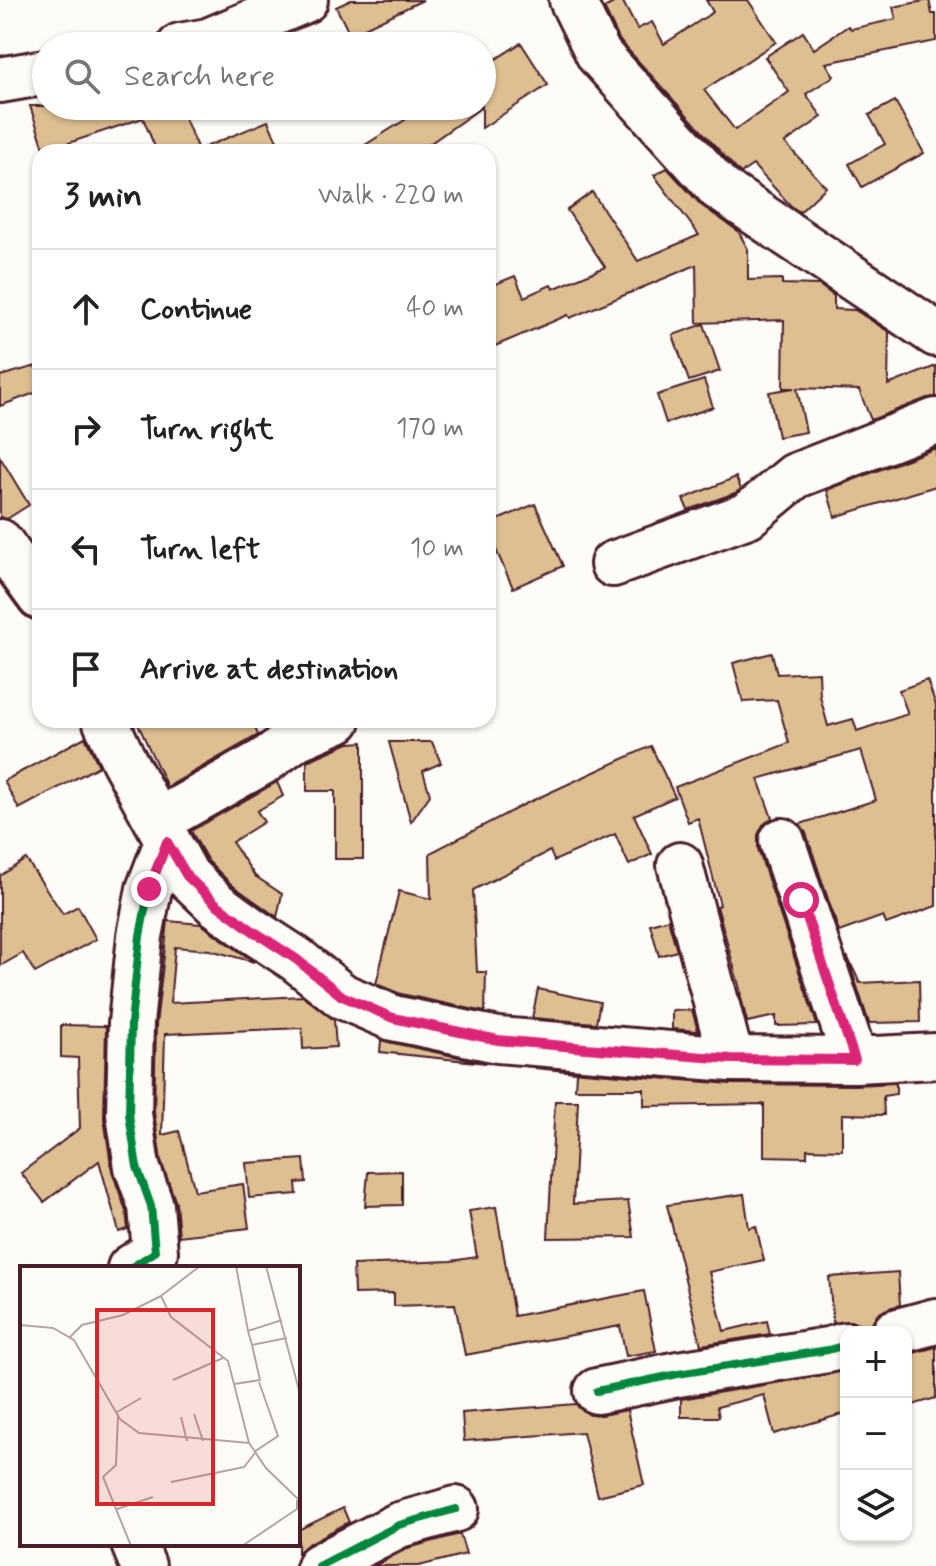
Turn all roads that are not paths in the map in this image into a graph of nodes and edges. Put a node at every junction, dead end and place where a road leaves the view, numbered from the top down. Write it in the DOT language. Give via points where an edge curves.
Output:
graph roads {
  1 [pos="305,0"];
  2 [pos="572,0"];
  3 [pos="229,32"];
  4 [pos="32,74"];
  5 [pos="0,80"];
  6 [pos="936,334"];
  7 [pos="936,421"];
  8 [pos="0,542"];
  9 [pos="613,564"];
  10 [pos="32,586"];
  11 [pos="109,728"];
  12 [pos="319,728"];
  13 [pos="162,832"];
  14 [pos="782,841"];
  15 [pos="680,865"];
  16 [pos="936,1056"];
  17 [pos="731,1059"];
  18 [pos="855,1060"];
  19 [pos="133,1266"];
  20 [pos="936,1321"];
  21 [pos="912,1327"];
  22 [pos="840,1347"];
  23 [pos="597,1391"];
  24 [pos="456,1509"];
  25 [pos="135,1546"];
  26 [pos="143,1566"];
  27 [pos="319,1566"];
  1 -- 3 [label="street"];
  2 -- 6 [label="street" via="599,55 719,188"];
  4 -- 5 [label="street"];
  7 -- 9 [label="street" via="795,476 748,515"];
  8 -- 10 [label="street"];
  11 -- 13 [label="street"];
  12 -- 13 [label="street" via="296,738"];
  13 -- 17 [label="street" via="187,876 216,904 342,996 393,1018 498,1040"];
  13 -- 19 [label="street" via="140,936 129,1114 137,1167 151,1206 155,1252"];
  14 -- 18 [label="street"];
  15 -- 17 [label="street"];
  16 -- 18 [label="street"];
  17 -- 18 [label="street"];
  20 -- 21 [label="street"];
  22 -- 23 [label="street"];
  24 -- 27 [label="street" via="399,1525"];
  25 -- 26 [label="street"];
}
